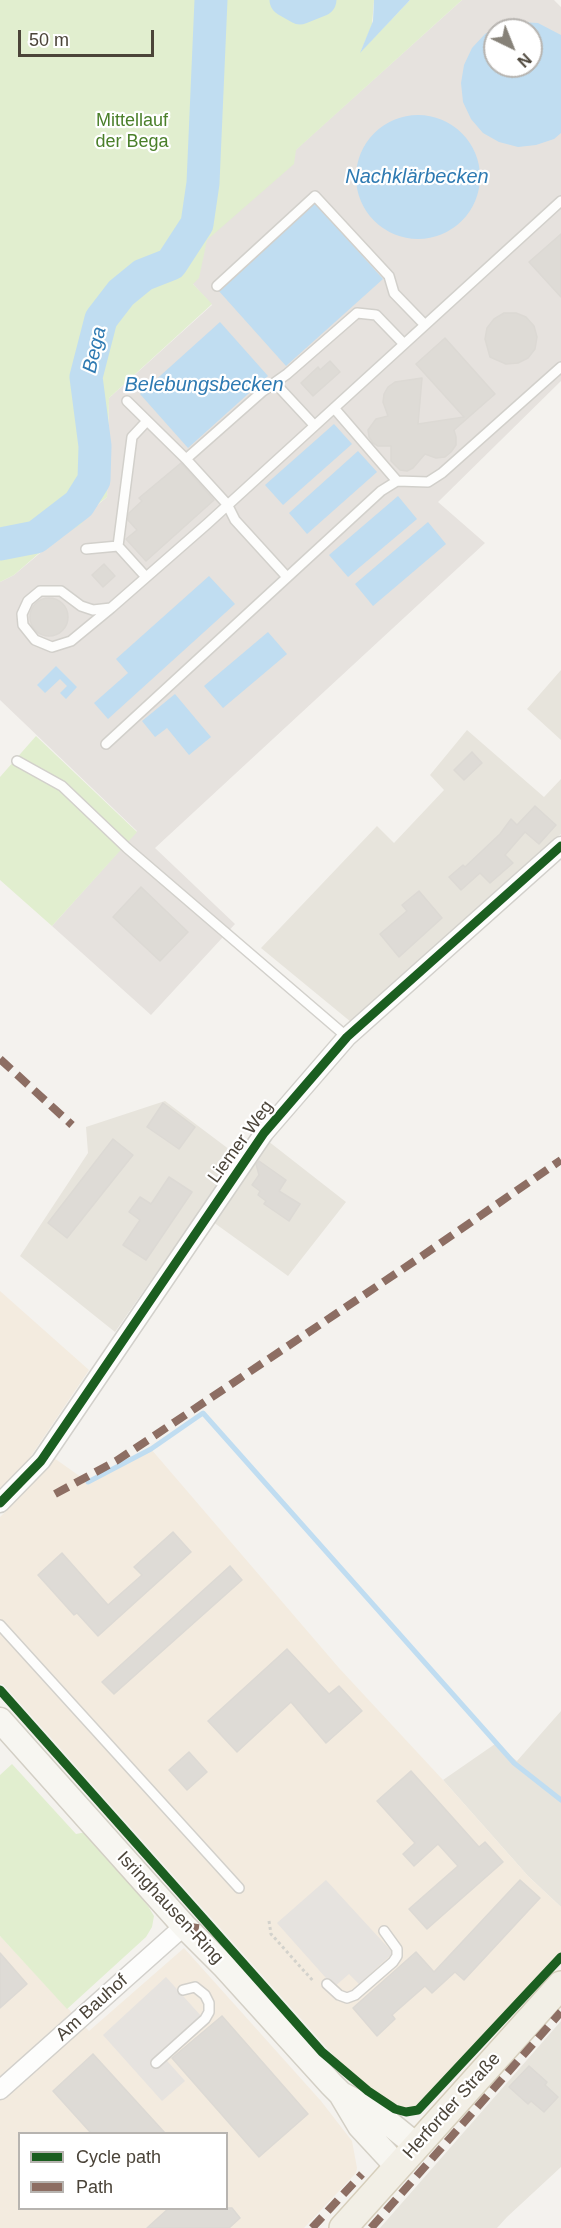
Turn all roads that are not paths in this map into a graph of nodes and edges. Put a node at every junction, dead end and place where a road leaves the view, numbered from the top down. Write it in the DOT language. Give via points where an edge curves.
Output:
graph roads {
  1 [pos="561,201"];
  2 [pos="217,285"];
  3 [pos="424,325"];
  4 [pos="404,344"];
  5 [pos="561,366"];
  6 [pos="275,383"];
  7 [pos="127,401"];
  8 [pos="334,408"];
  9 [pos="147,421"];
  10 [pos="314,425"];
  11 [pos="186,459"];
  12 [pos="397,481"];
  13 [pos="227,504"];
  14 [pos="118,546"];
  15 [pos="87,549"];
  16 [pos="146,577"];
  17 [pos="287,578"];
  18 [pos="111,608"];
  19 [pos="106,744"];
  20 [pos="17,761"];
  21 [pos="561,846"];
  22 [pos="347,1037"];
  23 [pos="0,1503"];
  24 [pos="0,1625"];
  25 [pos="0,1720"];
  26 [pos="239,1888"];
  27 [pos="184,1926"];
  28 [pos="384,1931"];
  29 [pos="327,1984"];
  30 [pos="561,1985"];
  31 [pos="183,1990"];
  32 [pos="156,2063"];
  33 [pos="0,2090"];
  34 [pos="341,2094"];
  35 [pos="417,2146"];
  36 [pos="398,2167"];
  37 [pos="343,2228"];
  1 -- 3 [label="lane"];
  2 -- 3 [label="lane" via="315,196 389,276 394,293"];
  3 -- 4 [label="lane"];
  4 -- 6 [label="lane" via="375,315 357,313"];
  4 -- 8 [label="lane"];
  5 -- 12 [label="lane" via="442,473 428,482"];
  6 -- 10 [label="lane"];
  6 -- 11 [label="lane"];
  7 -- 9 [label="lane"];
  8 -- 10 [label="lane"];
  8 -- 12 [label="lane"];
  9 -- 11 [label="lane"];
  9 -- 14 [label="lane" via="132,437"];
  10 -- 13 [label="lane"];
  11 -- 13 [label="lane"];
  12 -- 17 [label="lane" via="381,491"];
  13 -- 16 [label="lane"];
  13 -- 17 [label="lane" via="236,520"];
  14 -- 15 [label="lane"];
  14 -- 16 [label="lane"];
  16 -- 18 [label="lane"];
  17 -- 19 [label="lane"];
  18 -- 18 [label="lane" via="70,641 52,647 36,640 23,625 22,614 28,601 40,591 61,591 93,610"];
  20 -- 22 [label="lane" via="62,786 127,848"];
  21 -- 22 [label="street, Liemer Weg"];
  22 -- 23 [label="street, Liemer Weg" via="264,1133 41,1461"];
  24 -- 26 [label="lane"];
  25 -- 27 [label="street, Isringhausen-Ring"];
  27 -- 33 [label="street, Am Bauhof"];
  27 -- 34 [label="street, Isringhausen-Ring"];
  28 -- 29 [label="lane" via="397,1949 397,1956 385,1969 347,1998"];
  30 -- 35 [label="main road, Herforder Straße"];
  31 -- 32 [label="lane" via="195,1987 205,1995 209,2013"];
  34 -- 35 [label="street, Isringhausen-Ring" via="374,2111"];
  34 -- 36 [label="street, Isringhausen-Ring" via="360,2126"];
  35 -- 36 [label="main road, Herforder Straße"];
  36 -- 37 [label="main road, Herforder Straße"];
}
